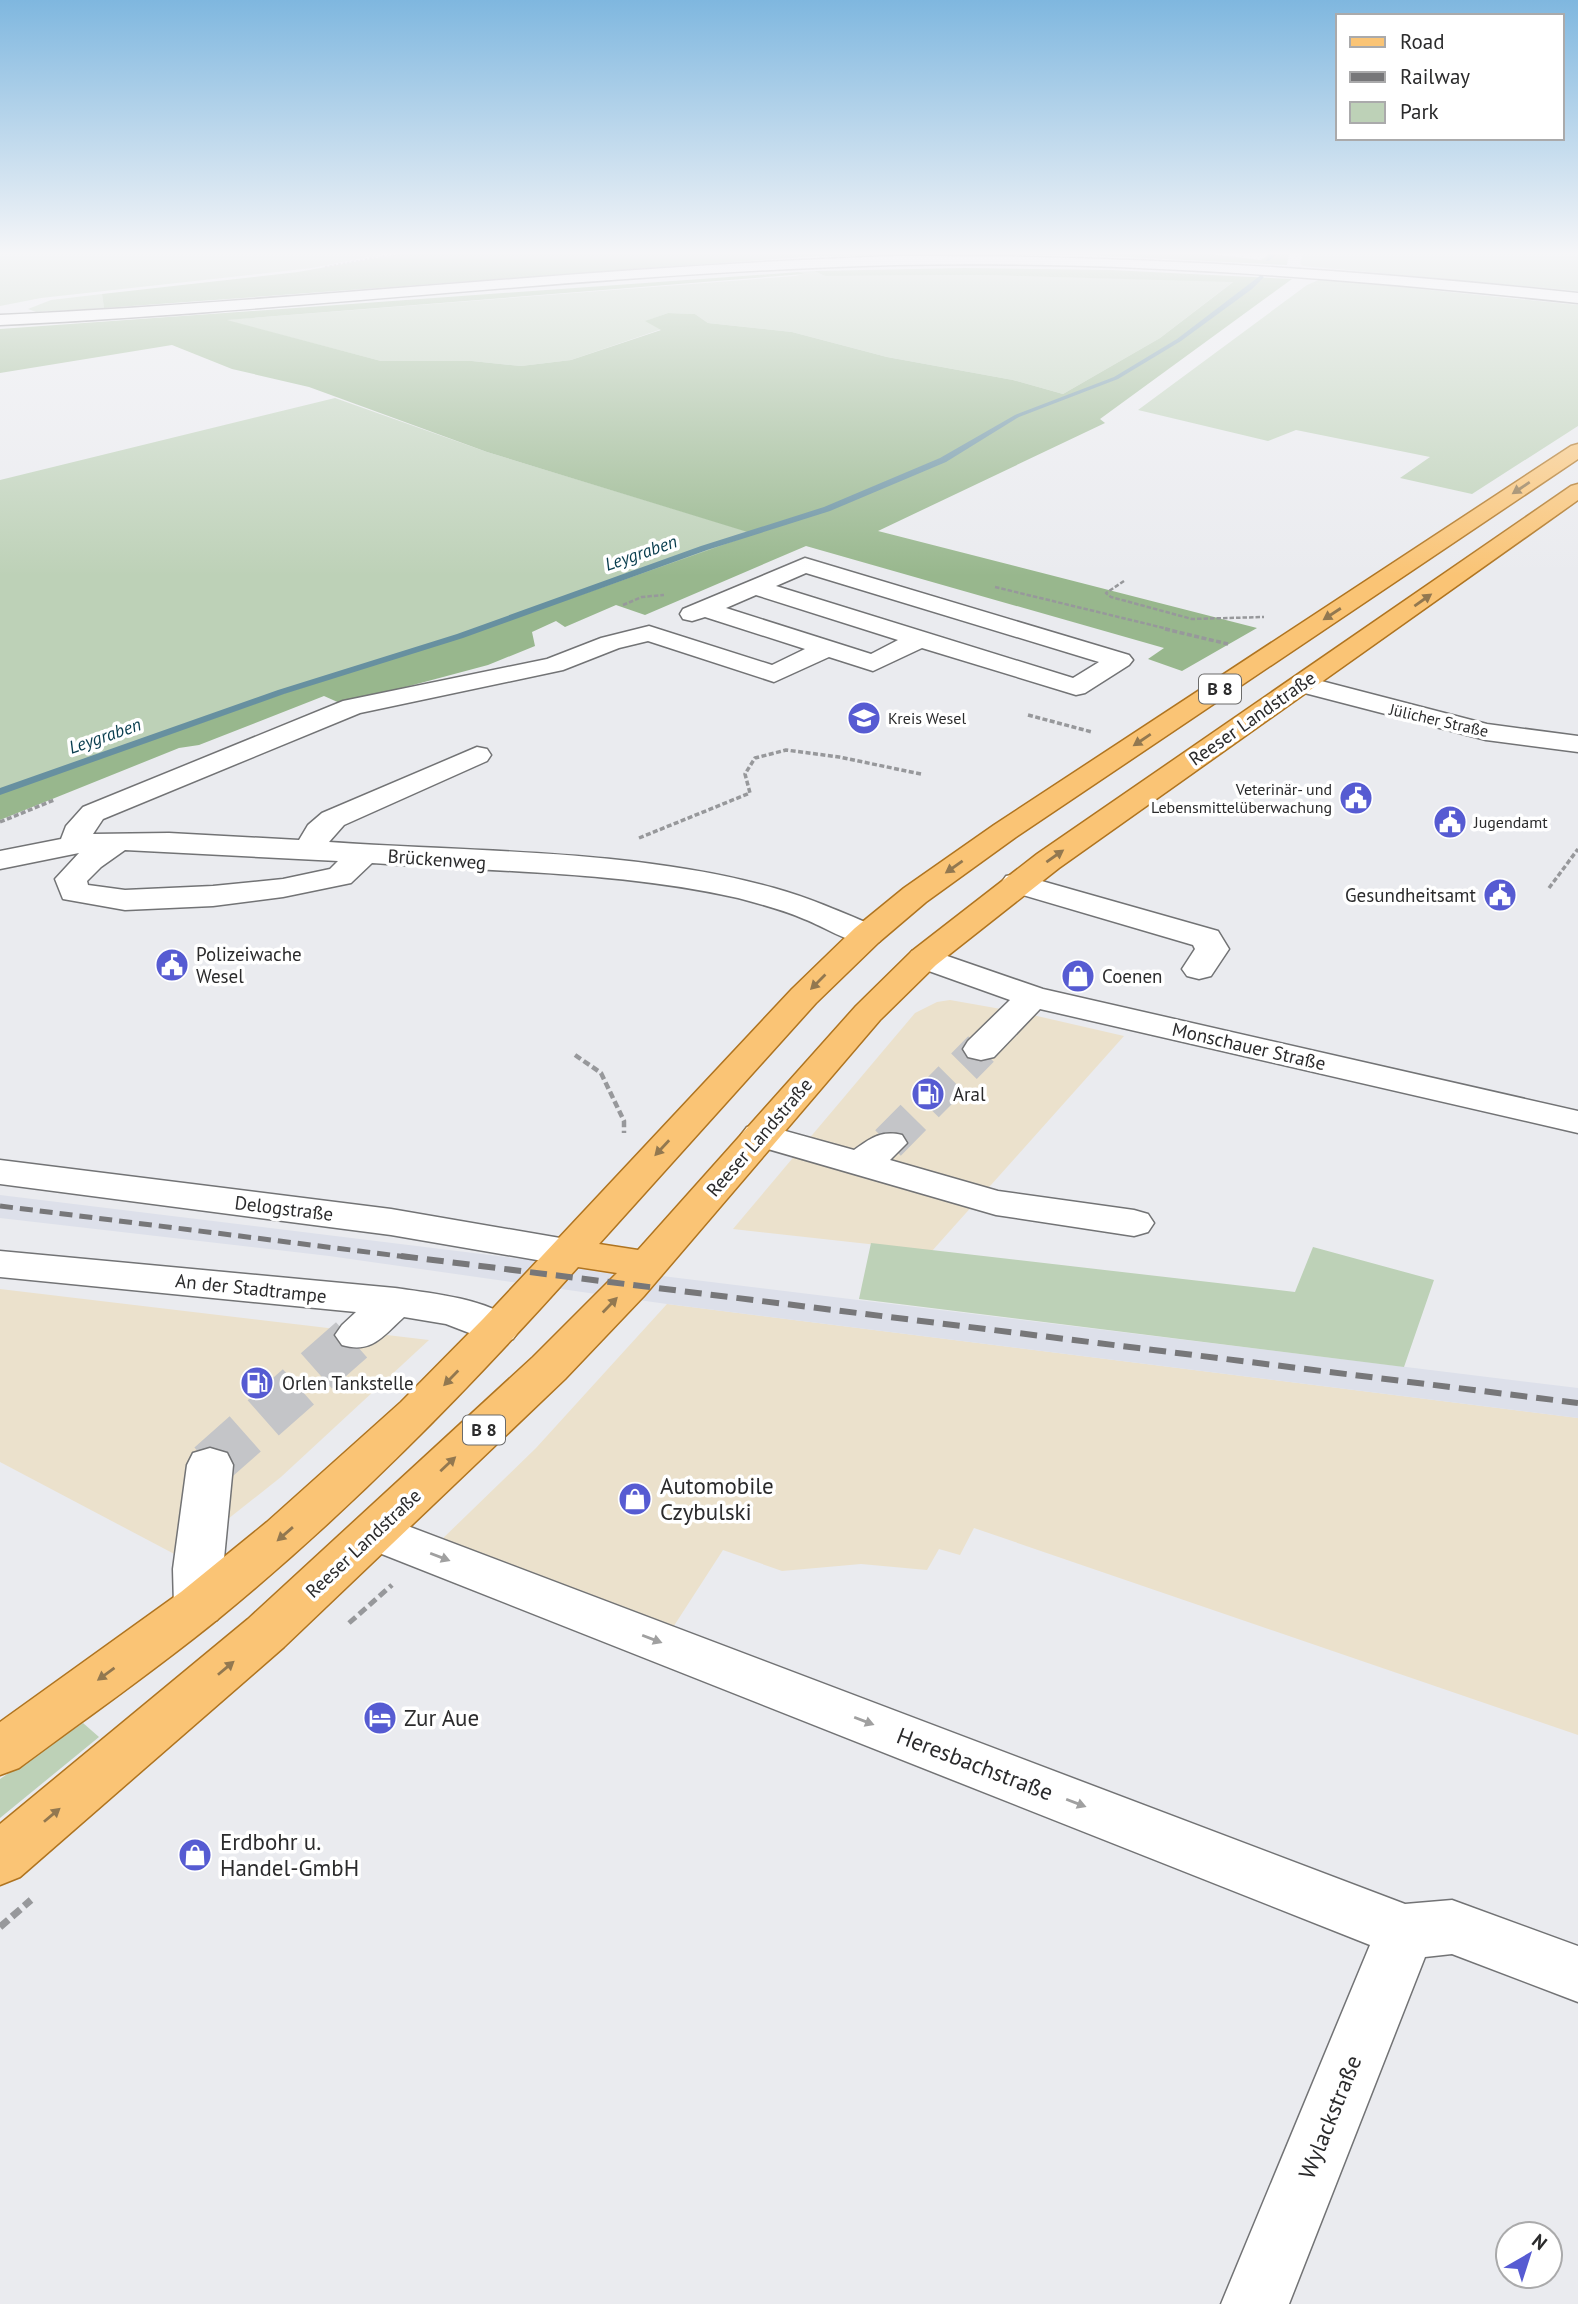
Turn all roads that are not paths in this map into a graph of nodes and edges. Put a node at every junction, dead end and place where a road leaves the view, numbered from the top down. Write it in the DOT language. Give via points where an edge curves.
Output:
graph roads {
  1 [pos="1578,450"];
  2 [pos="1578,491"];
  3 [pos="754,587"];
  4 [pos="704,609"];
  5 [pos="649,633"];
  6 [pos="920,639"];
  7 [pos="827,648"];
  8 [pos="1301,684"];
  9 [pos="1578,744"];
  10 [pos="477,755"];
  11 [pos="117,842"];
  12 [pos="73,845"];
  13 [pos="309,850"];
  14 [pos="365,854"];
  15 [pos="0,860"];
  16 [pos="1017,883"];
  17 [pos="867,935"];
  18 [pos="924,958"];
  19 [pos="1199,969"];
  20 [pos="1033,997"];
  21 [pos="981,1049"];
  22 [pos="1578,1122"];
  23 [pos="760,1135"];
  24 [pos="0,1171"];
  25 [pos="1134,1223"];
  26 [pos="566,1252"];
  27 [pos="0,1264"];
  28 [pos="647,1265"];
  29 [pos="395,1302"];
  30 [pos="498,1329"];
  31 [pos="357,1335"];
  32 [pos="210,1465"];
  33 [pos="400,1541"];
  34 [pos="199,1606"];
  35 [pos="0,1752"];
  36 [pos="0,1858"];
  37 [pos="1405,1931"];
  38 [pos="1578,1974"];
  39 [pos="1255,2304"];
  1 -- 17 [label="main road, B 8, one-way" via="1004,831"];
  8 -- 2 [label="main road, Reeser Landstraße / B 8, one-way"];
  3 -- 4 [label="street"];
  3 -- 6 [label="street"];
  3 -- 6 [label="street" via="805,565 1120,660 1076,687"];
  4 -- 5 [label="street"];
  4 -- 7 [label="street"];
  5 -- 7 [label="street" via="774,674"];
  5 -- 12 [label="street" via="554,665 346,709 93,813 80,827"];
  6 -- 7 [label="street" via="873,663"];
  8 -- 9 [label="street, Jülicher Straße" via="1486,732"];
  16 -- 8 [label="main road, Reeser Landstraße / B 8, one-way"];
  10 -- 13 [label="street" via="333,819 319,831"];
  11 -- 12 [label="street, Brückenweg"];
  11 -- 13 [label="street, Brückenweg"];
  11 -- 14 [label="street" via="71,879 74,892 125,900 271,889 340,876"];
  12 -- 15 [label="street, Brückenweg"];
  13 -- 14 [label="street, Brückenweg"];
  14 -- 17 [label="street, Brückenweg" via="570,866 719,883 837,919"];
  16 -- 18 [label="main road, Reeser Landstraße / B 8"];
  16 -- 19 [label="street" via="1206,937 1212,949"];
  17 -- 18 [label="main road"];
  17 -- 26 [label="main road, B 8, one-way" via="804,996"];
  18 -- 20 [label="street, Monschauer Straße"];
  18 -- 23 [label="main road, Reeser Landstraße / B 8" via="868,1013"];
  20 -- 21 [label="street"];
  20 -- 22 [label="street, Monschauer Straße"];
  23 -- 25 [label="street" via="874,1154 996,1203"];
  23 -- 28 [label="main road, Reeser Landstraße / B 8"];
  24 -- 26 [label="street, Delogstraße" via="391,1222"];
  26 -- 28 [label="main road"];
  26 -- 30 [label="main road, B 8"];
  27 -- 29 [label="street, An der Stadtrampe"];
  33 -- 28 [label="main road, Reeser Landstraße / B 8, one-way" via="549,1368"];
  29 -- 30 [label="street, An der Stadtrampe" via="454,1311"];
  29 -- 31 [label="street"];
  30 -- 34 [label="main road, B 8, one-way" via="407,1422"];
  32 -- 34 [label="street" via="198,1569"];
  36 -- 33 [label="main road, Reeser Landstraße / B 8, one-way" via="266,1633"];
  33 -- 37 [label="street, Heresbachstraße, one-way"];
  34 -- 35 [label="main road, B 8, one-way"];
  37 -- 38 [label="street, Heresbachstraße" via="1452,1927"];
  37 -- 39 [label="street, Wylackstraße"];
}
